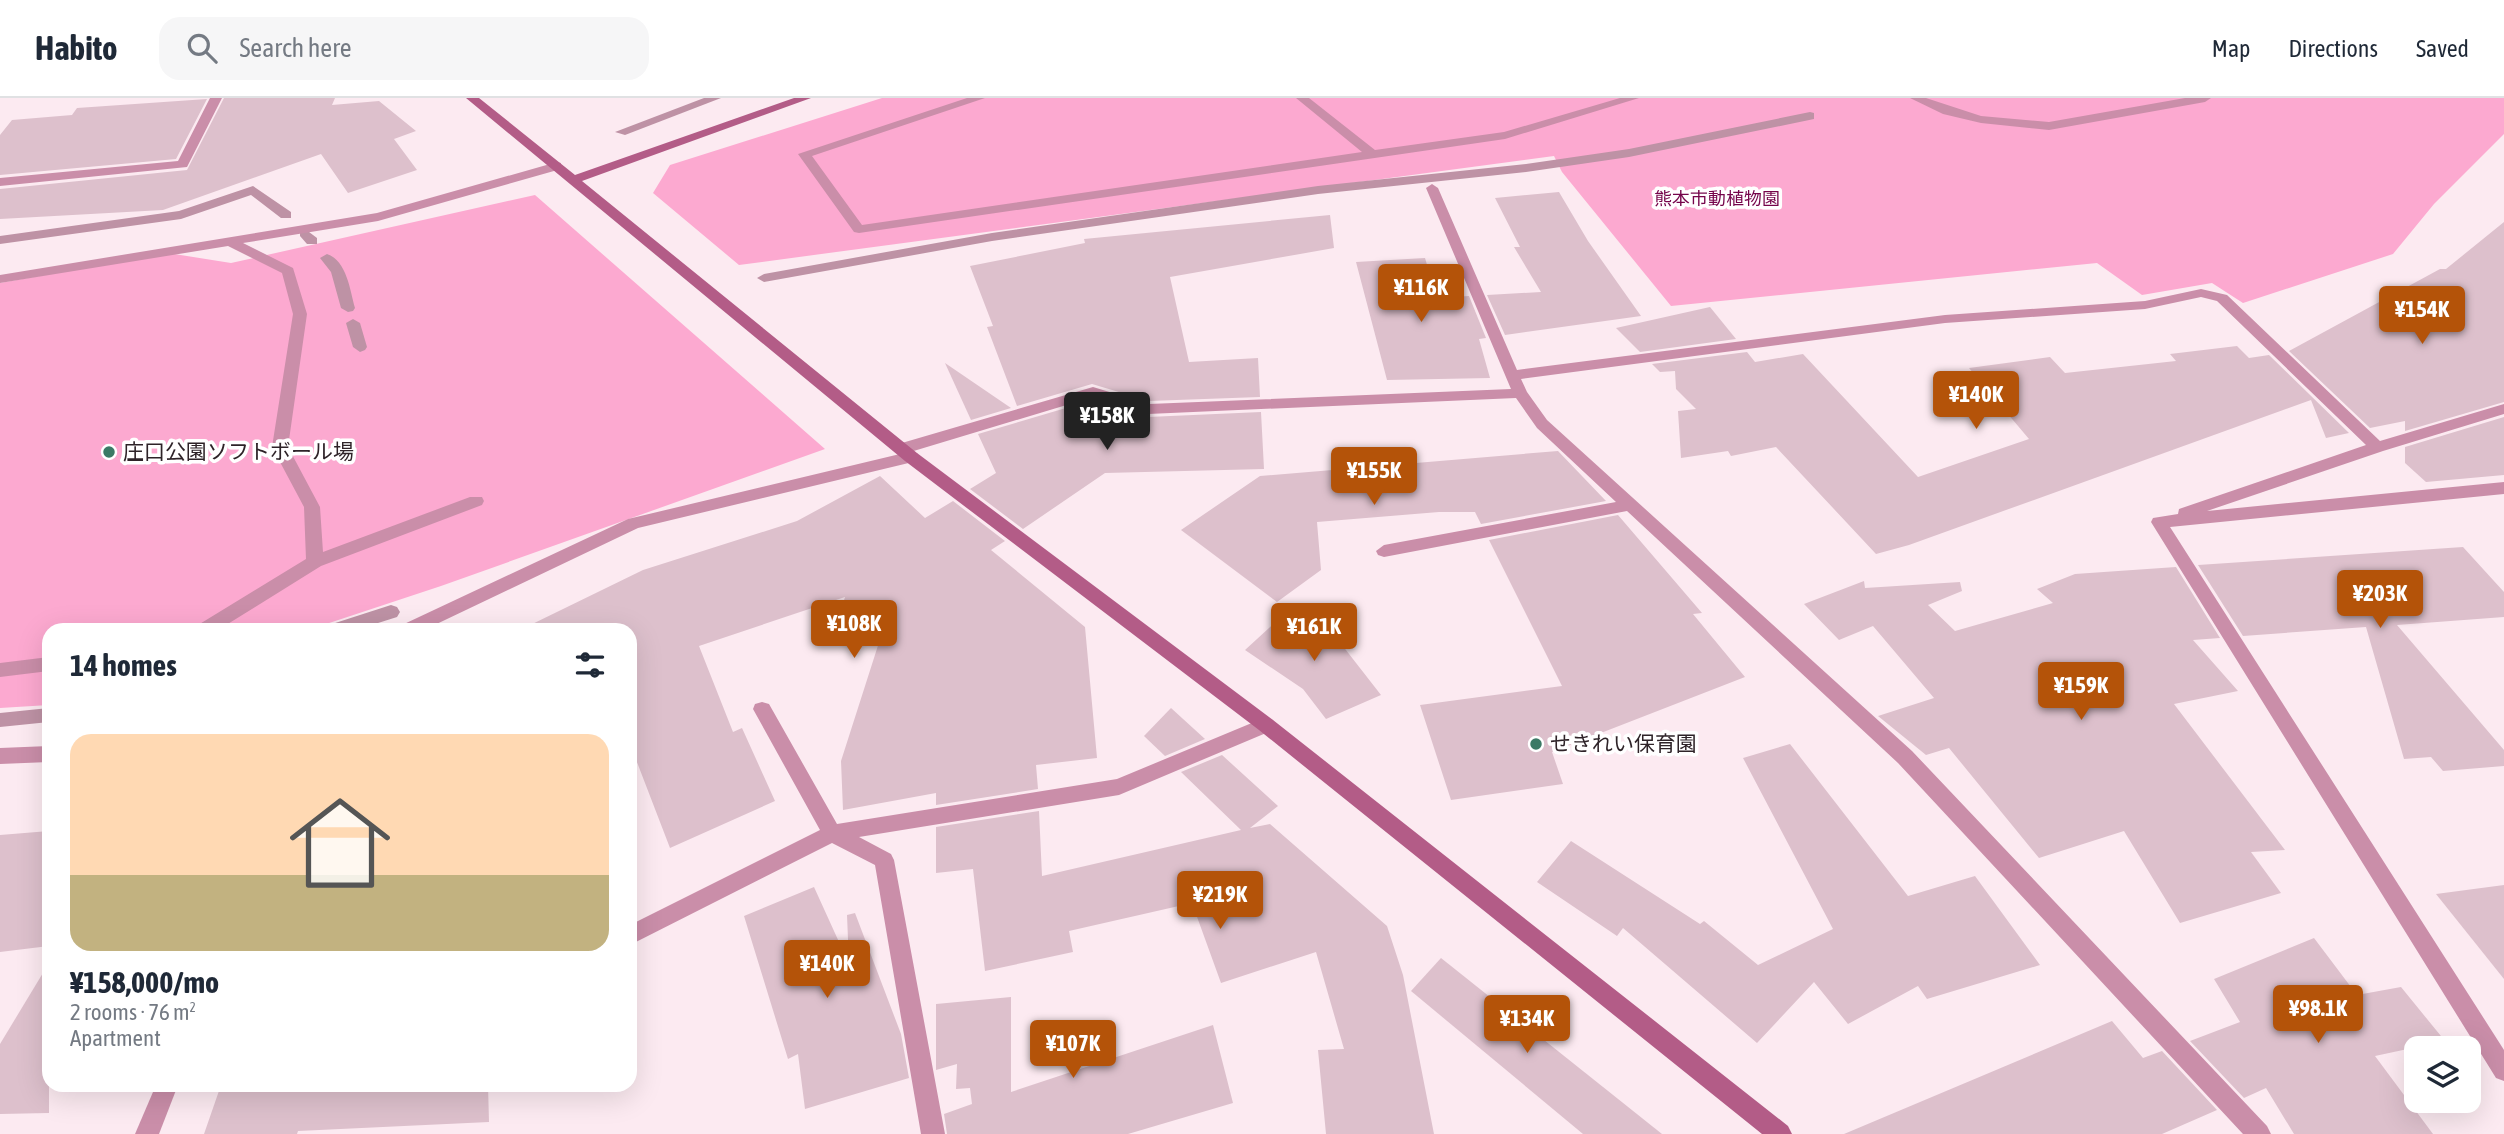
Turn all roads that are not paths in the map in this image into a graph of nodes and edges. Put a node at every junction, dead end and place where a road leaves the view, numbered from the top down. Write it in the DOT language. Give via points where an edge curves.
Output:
graph roads {
  1 [pos="216,98"];
  2 [pos="471,98"];
  3 [pos="805,98"];
  4 [pos="979,98"];
  5 [pos="1302,98"];
  6 [pos="1633,98"];
  7 [pos="1916,98"];
  8 [pos="2205,98"];
  9 [pos="1373,155"];
  10 [pos="557,166"];
  11 [pos="574,180"];
  12 [pos="0,182"];
  13 [pos="1432,188"];
  14 [pos="229,242"];
  15 [pos="0,279"];
  16 [pos="1516,384"];
  17 [pos="2504,409"];
  18 [pos="2377,447"];
  19 [pos="906,453"];
  20 [pos="2504,488"];
  21 [pos="476,500"];
  22 [pos="1629,505"];
  23 [pos="2159,522"];
  24 [pos="1384,551"];
  25 [pos="315,562"];
  26 [pos="215,623"];
  27 [pos="423,623"];
  28 [pos="42,665"];
  29 [pos="0,670"];
  30 [pos="762,709"];
  31 [pos="1266,724"];
  32 [pos="42,754"];
  33 [pos="0,756"];
  34 [pos="832,833"];
  35 [pos="637,931"];
  36 [pos="2497,1044"];
  37 [pos="2504,1070"];
  38 [pos="164,1092"];
  39 [pos="146,1134"];
  40 [pos="933,1134"];
  41 [pos="1780,1134"];
  42 [pos="2259,1134"];
  1 -- 12 [label="street" via="183,164"];
  2 -- 10 [label="street"];
  3 -- 11 [label="street"];
  4 -- 9 [label="street" via="804,154 859,229"];
  5 -- 9 [label="street"];
  6 -- 9 [label="street" via="1505,135"];
  7 -- 8 [label="street" via="1968,117 2049,126"];
  10 -- 11 [label="street"];
  10 -- 14 [label="street" via="378,217"];
  11 -- 19 [label="street"];
  13 -- 16 [label="street"];
  14 -- 15 [label="street"];
  14 -- 25 [label="street" via="288,271 300,314 280,447 312,507"];
  16 -- 18 [label="street" via="1945,319 2145,305 2201,293 2222,298"];
  16 -- 19 [label="street" via="1149,409 1093,392"];
  16 -- 22 [label="street" via="1542,425"];
  17 -- 18 [label="street"];
  18 -- 23 [label="street"];
  19 -- 27 [label="street" via="634,523"];
  19 -- 31 [label="street"];
  20 -- 23 [label="street"];
  21 -- 25 [label="street"];
  22 -- 24 [label="street"];
  22 -- 42 [label="street" via="1905,757"];
  23 -- 36 [label="street"];
  25 -- 26 [label="street"];
  28 -- 29 [label="street"];
  30 -- 34 [label="street"];
  31 -- 34 [label="street" via="1119,787"];
  31 -- 41 [label="street"];
  32 -- 33 [label="street"];
  34 -- 35 [label="street"];
  34 -- 40 [label="street" via="884,860"];
  36 -- 37 [label="street"];
  38 -- 39 [label="street"];
}
